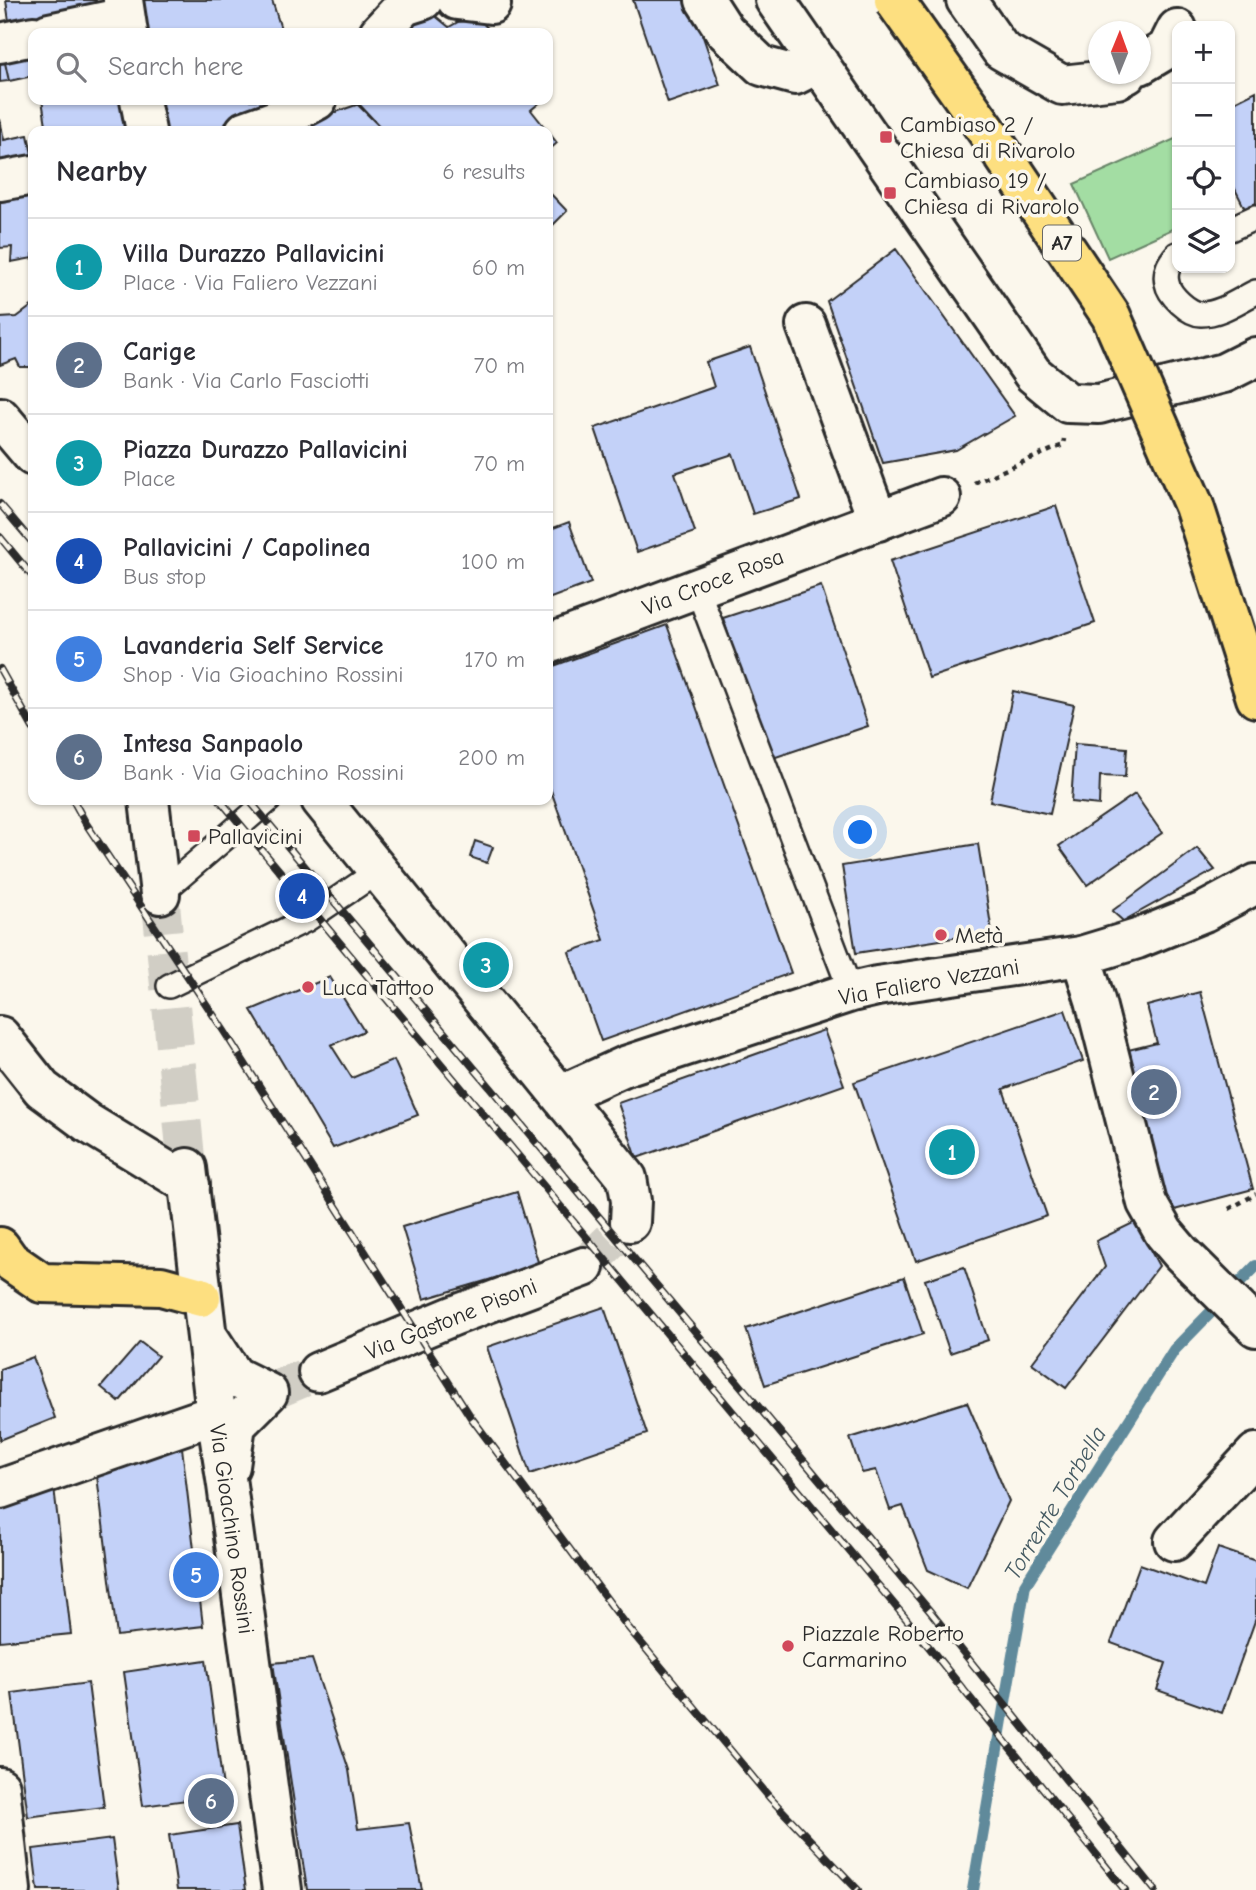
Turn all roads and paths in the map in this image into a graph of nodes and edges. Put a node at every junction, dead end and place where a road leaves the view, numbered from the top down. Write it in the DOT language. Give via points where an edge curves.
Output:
graph roads {
  1 [pos="423,0"];
  2 [pos="705,0"];
  3 [pos="775,0"];
  4 [pos="894,0"];
  5 [pos="966,0"];
  6 [pos="1178,16"];
  7 [pos="125,17"];
  8 [pos="72,28"];
  9 [pos="384,28"];
  10 [pos="28,37"];
  11 [pos="0,44"];
  12 [pos="1151,58"];
  13 [pos="819,63"];
  14 [pos="1088,83"];
  15 [pos="141,105"];
  16 [pos="308,105"];
  17 [pos="145,126"];
  18 [pos="258,126"];
  19 [pos="28,176"];
  20 [pos="0,181"];
  21 [pos="1256,217"];
  22 [pos="1235,227"];
  23 [pos="1172,260"];
  24 [pos="1256,292"];
  25 [pos="806,325"];
  26 [pos="1256,360"];
  27 [pos="1068,403"];
  28 [pos="0,417"];
  29 [pos="28,450"];
  30 [pos="941,497"];
  31 [pos="878,520"];
  32 [pos="697,588"];
  33 [pos="553,642"];
  34 [pos="1256,698"];
  35 [pos="150,805"];
  36 [pos="262,805"];
  37 [pos="325,805"];
  38 [pos="380,870"];
  39 [pos="1256,884"];
  40 [pos="160,894"];
  41 [pos="1081,956"];
  42 [pos="170,986"];
  43 [pos="851,992"];
  44 [pos="0,1036"];
  45 [pos="561,1095"];
  46 [pos="1256,1194"];
  47 [pos="1229,1209"];
  48 [pos="630,1222"];
  49 [pos="0,1247"];
  50 [pos="584,1267"];
  51 [pos="204,1315"];
  52 [pos="1256,1328"];
  53 [pos="318,1373"];
  54 [pos="216,1414"];
  55 [pos="1256,1453"];
  56 [pos="227,1485"];
  57 [pos="0,1489"];
  58 [pos="1174,1541"];
  59 [pos="0,1787"];
  60 [pos="11,1890"];
  61 [pos="282,1890"];
  1 -- 9 [label="street" via="404,6"];
  2 -- 13 [label="street" via="725,32 762,66 795,75"];
  3 -- 13 [label="street"];
  4 -- 34 [label="main road, A7, bridge" via="1111,316 1194,506"];
  5 -- 14 [label="street" via="1001,50 1062,86"];
  6 -- 12 [label="street" via="1167,49"];
  7 -- 8 [label="street"];
  10 -- 11 [label="street"];
  13 -- 27 [label="street" via="1033,374"];
  15 -- 17 [label="street"];
  16 -- 18 [label="street"];
  19 -- 20 [label="street"];
  21 -- 22 [label="lane"];
  23 -- 24 [label="lane" via="1167,283 1180,303 1197,315 1214,313"];
  25 -- 31 [label="street"];
  26 -- 27 [label="street" via="1224,373 1099,404"];
  27 -- 30 [label="path" via="1063,445"];
  28 -- 29 [label="street"];
  30 -- 31 [label="street, Via Croce Rosa"];
  31 -- 32 [label="street, Via Croce Rosa"];
  32 -- 33 [label="street, Via Croce Rosa"];
  32 -- 43 [label="lane"];
  35 -- 40 [label="street"];
  36 -- 40 [label="lane"];
  37 -- 38 [label="street"];
  38 -- 42 [label="lane" via="306,920"];
  38 -- 45 [label="street"];
  39 -- 41 [label="street, Via Faliero Vezzani" via="1137,940"];
  41 -- 43 [label="street, Via Faliero Vezzani"];
  41 -- 52 [label="street" via="1147,1203 1181,1253"];
  43 -- 45 [label="street, Via Faliero Vezzani" via="625,1066"];
  44 -- 51 [label="street, Via Gioachino Rossini" via="41,1089 88,1123 189,1177"];
  45 -- 48 [label="street" via="627,1178"];
  46 -- 47 [label="path"];
  49 -- 51 [label="main road" via="10,1261 42,1283 160,1286"];
  50 -- 53 [label="street, Via Gastone Pisoni"];
  51 -- 54 [label="street, Via Gioachino Rossini"];
  51 -- 56 [label="street" via="234,1376 268,1393 236,1425"];
  54 -- 56 [label="street, Via Gioachino Rossini"];
  54 -- 57 [label="street"];
  55 -- 58 [label="street"];
  56 -- 61 [label="street, Via Gioachino Rossini"];
  59 -- 60 [label="street"];
}
